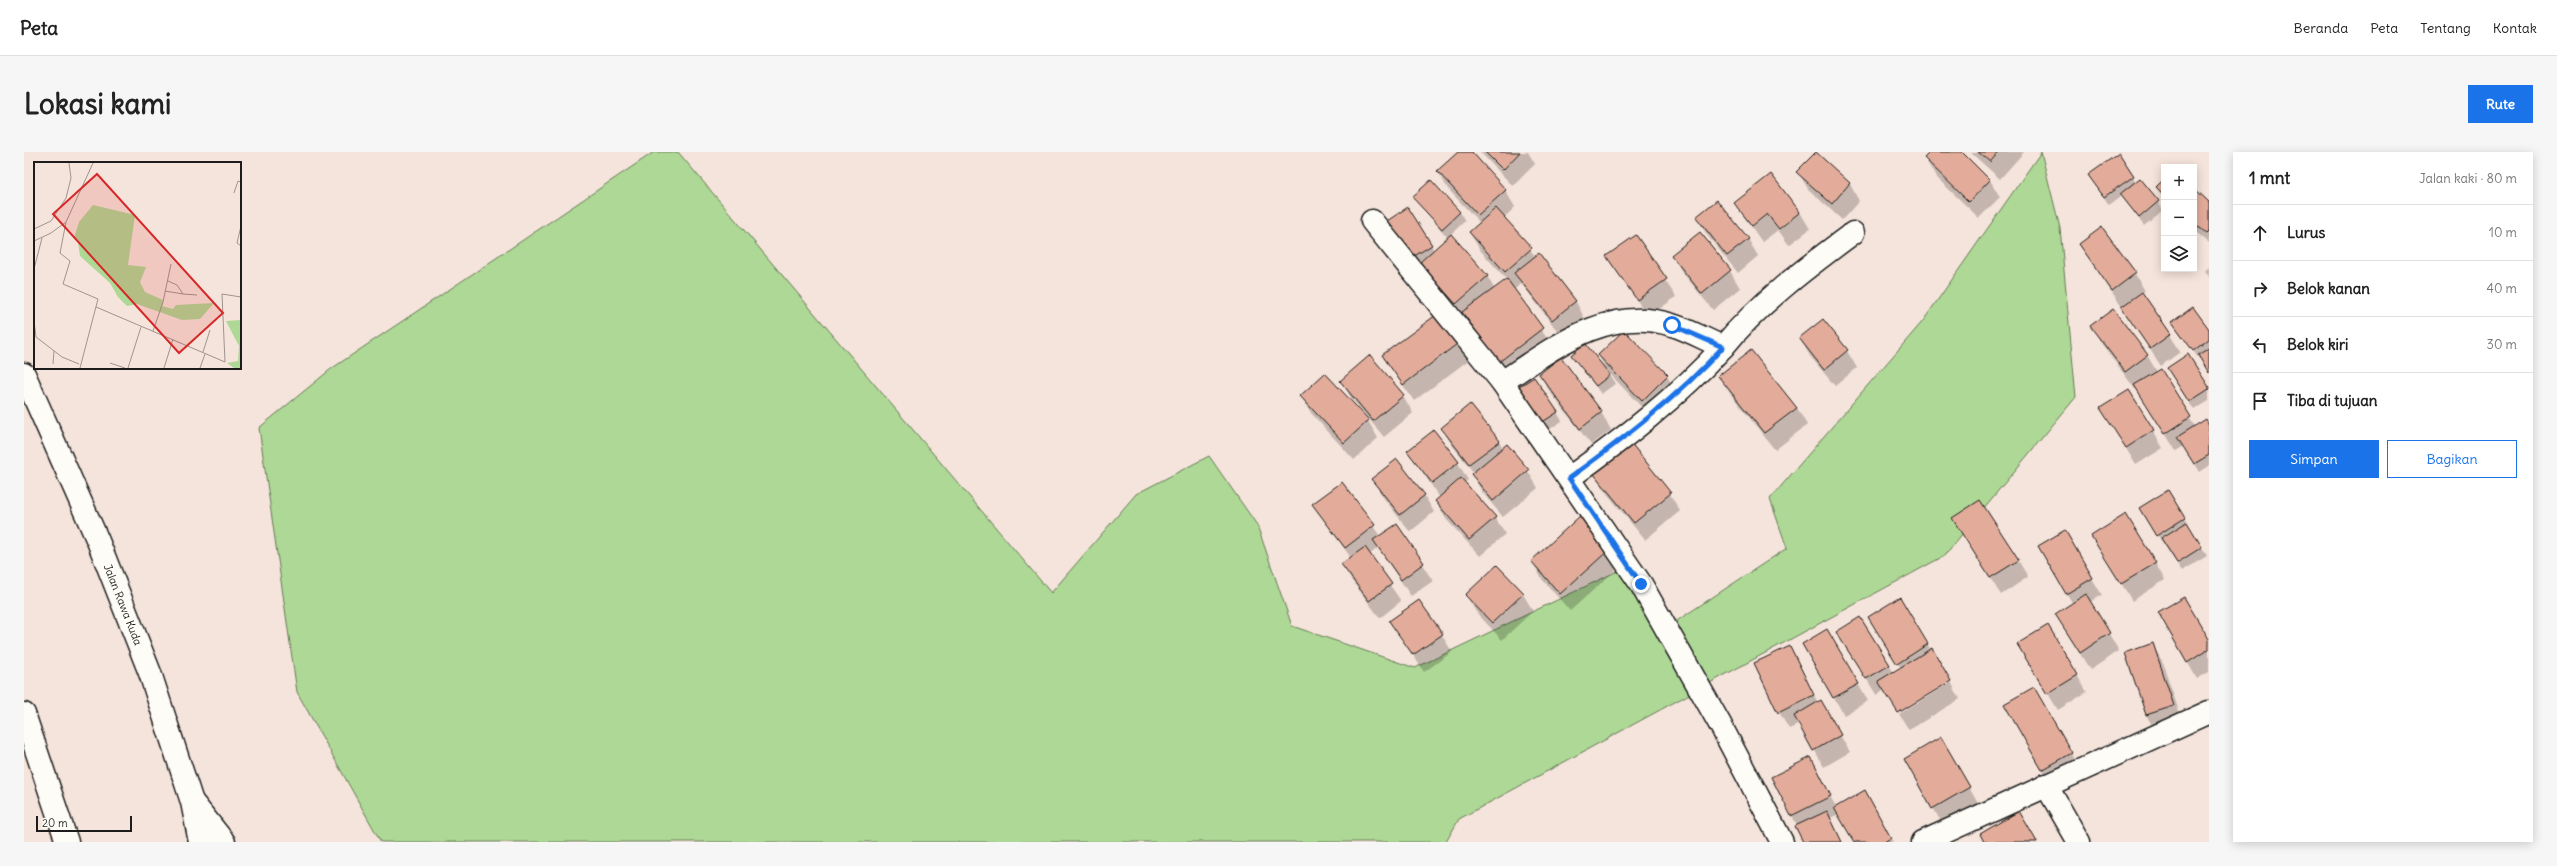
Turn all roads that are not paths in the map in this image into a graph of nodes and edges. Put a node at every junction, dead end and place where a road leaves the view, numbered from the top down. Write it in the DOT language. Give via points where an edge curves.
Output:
graph roads {
  1 [pos="1372,221"];
  2 [pos="1853,233"];
  3 [pos="1723,347"];
  4 [pos="24,374"];
  5 [pos="1502,382"];
  6 [pos="1569,478"];
  7 [pos="2209,712"];
  8 [pos="24,714"];
  9 [pos="2046,785"];
  10 [pos="192,802"];
  11 [pos="67,842"];
  12 [pos="200,842"];
  13 [pos="224,842"];
  14 [pos="1782,842"];
  15 [pos="1923,842"];
  16 [pos="2079,842"];
  1 -- 5 [label="street"];
  2 -- 3 [label="street" via="1742,324"];
  3 -- 5 [label="street" via="1672,325 1641,318 1604,323 1562,342"];
  3 -- 6 [label="street" via="1708,364 1640,424"];
  4 -- 10 [label="street, Jalan Rawa Kuda" via="98,540 150,673"];
  5 -- 6 [label="street"];
  6 -- 14 [label="street" via="1641,584 1721,726"];
  7 -- 9 [label="street"];
  8 -- 11 [label="street"];
  9 -- 15 [label="street"];
  9 -- 16 [label="street"];
  10 -- 12 [label="street, Jalan Rawa Kuda"];
  10 -- 13 [label="street"];
}
